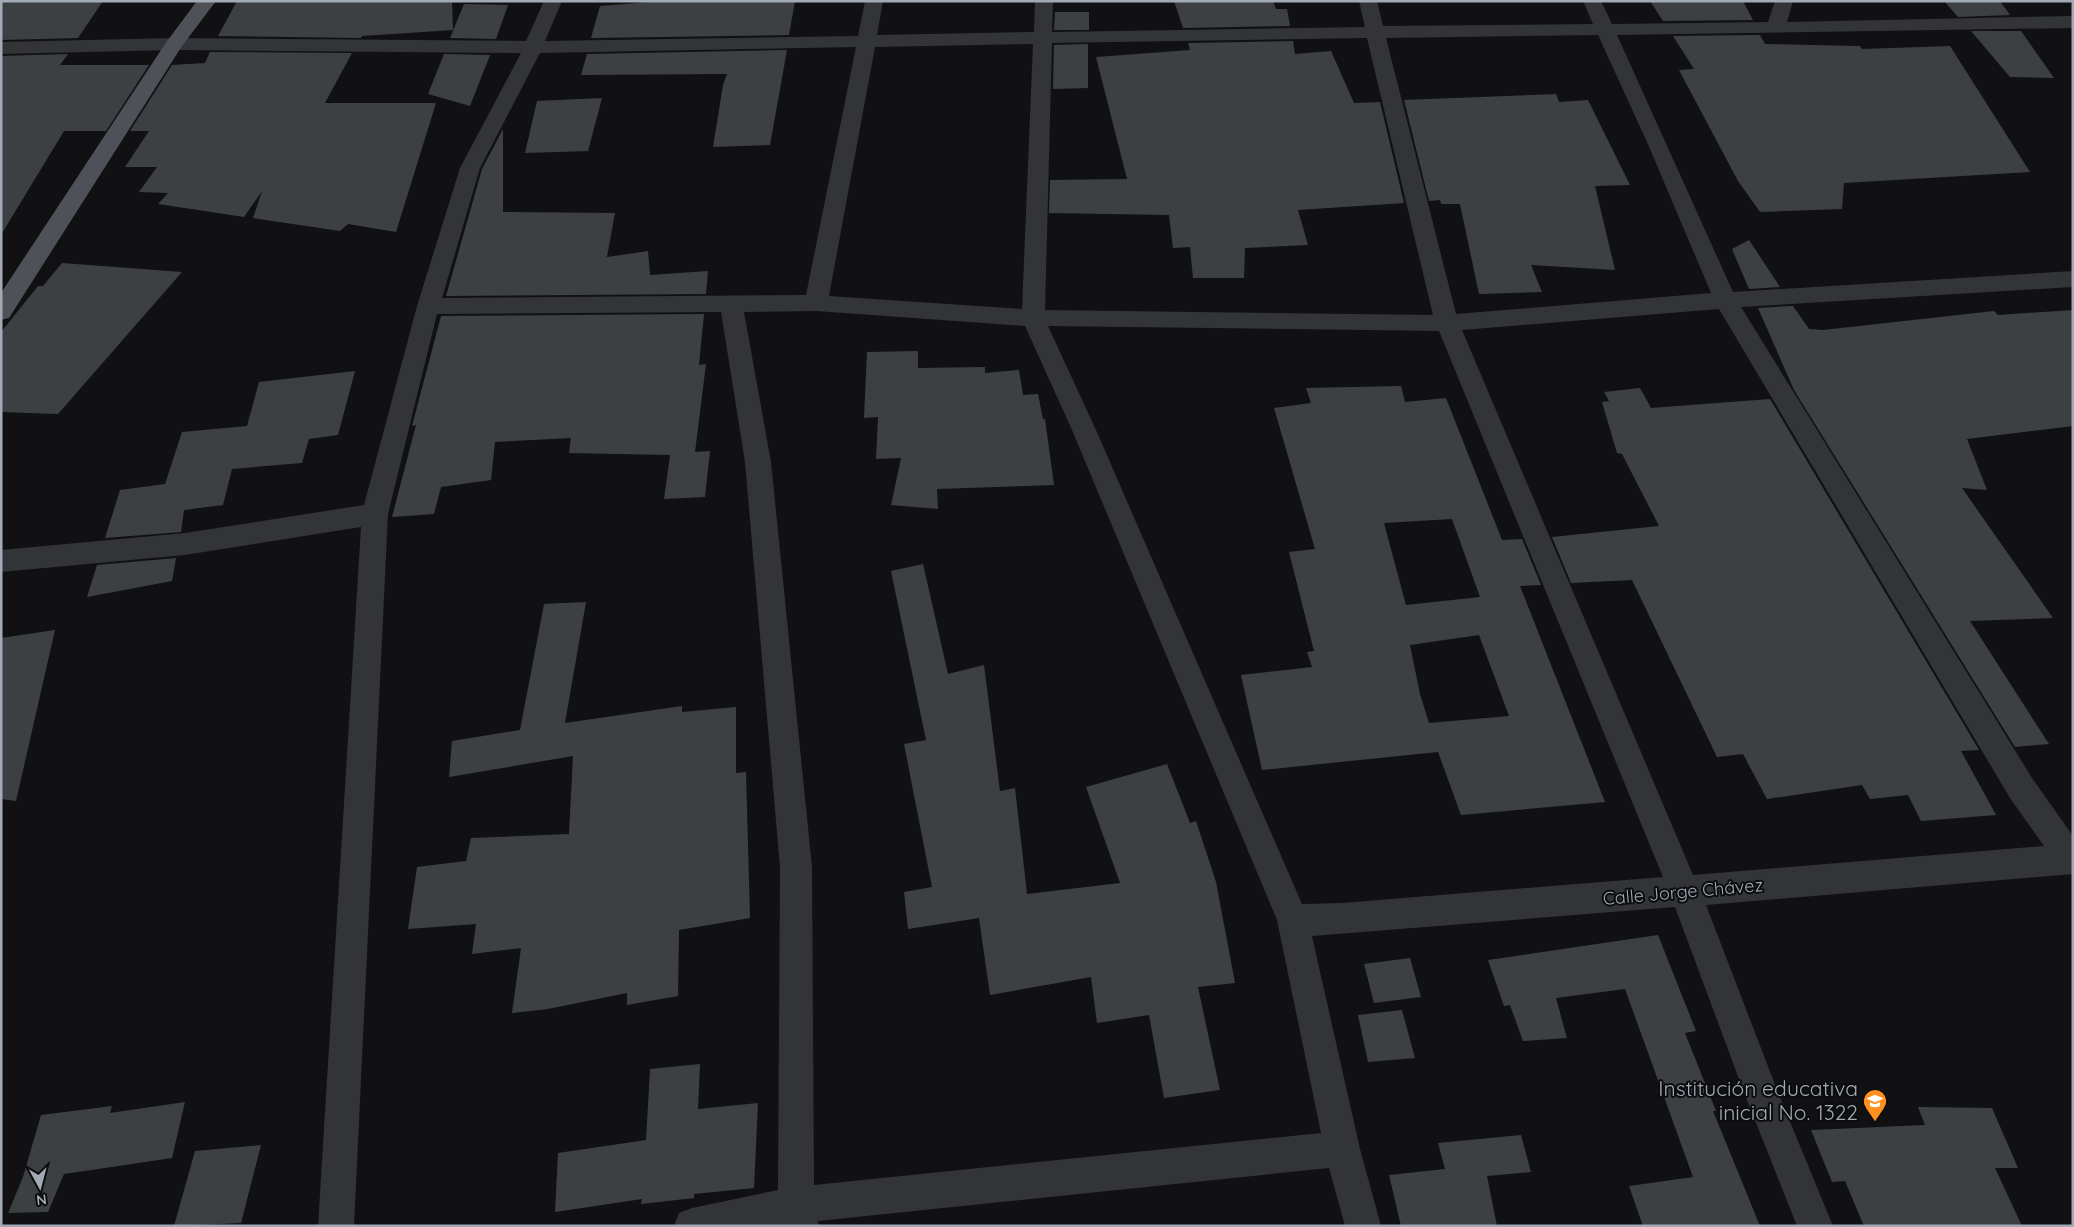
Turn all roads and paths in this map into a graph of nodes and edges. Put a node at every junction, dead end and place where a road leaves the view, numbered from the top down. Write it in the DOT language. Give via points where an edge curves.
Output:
graph roads {
  1 [pos="207,1"];
  2 [pos="553,1"];
  3 [pos="874,1"];
  4 [pos="1044,1"];
  5 [pos="1368,1"];
  6 [pos="1592,1"];
  7 [pos="1784,1"];
  8 [pos="2073,22"];
  9 [pos="1776,28"];
  10 [pos="1605,30"];
  11 [pos="1375,32"];
  12 [pos="1043,38"];
  13 [pos="866,41"];
  14 [pos="174,44"];
  15 [pos="533,47"];
  16 [pos="1,48"];
  17 [pos="2073,279"];
  18 [pos="1725,300"];
  19 [pos="731,302"];
  20 [pos="816,303"];
  21 [pos="428,306"];
  22 [pos="1,312"];
  23 [pos="1033,318"];
  24 [pos="1447,323"];
  25 [pos="374,514"];
  26 [pos="1,561"];
  27 [pos="2071,858"];
  28 [pos="1685,892"];
  29 [pos="1293,920"];
  30 [pos="1342,1150"];
  31 [pos="799,1216"];
  32 [pos="336,1226"];
  33 [pos="692,1226"];
  34 [pos="1363,1226"];
  35 [pos="1815,1226"];
  1 -- 14 [label="main road"];
  2 -- 15 [label="street"];
  3 -- 13 [label="street"];
  4 -- 12 [label="street"];
  5 -- 11 [label="street"];
  6 -- 10 [label="street"];
  7 -- 9 [label="street"];
  8 -- 9 [label="street"];
  9 -- 10 [label="street"];
  10 -- 11 [label="street"];
  10 -- 18 [label="street"];
  11 -- 12 [label="street"];
  11 -- 24 [label="street"];
  12 -- 13 [label="street"];
  12 -- 23 [label="street"];
  13 -- 15 [label="street"];
  13 -- 20 [label="street"];
  14 -- 15 [label="street"];
  14 -- 16 [label="street"];
  14 -- 22 [label="main road"];
  15 -- 21 [label="street" via="470,168"];
  17 -- 18 [label="street"];
  18 -- 24 [label="street"];
  18 -- 27 [label="street" via="2021,788"];
  19 -- 20 [label="street"];
  19 -- 21 [label="street"];
  19 -- 31 [label="street" via="758,462 796,867"];
  20 -- 23 [label="street"];
  21 -- 25 [label="street"];
  23 -- 24 [label="street"];
  23 -- 29 [label="street"];
  24 -- 28 [label="street"];
  25 -- 26 [label="street" via="185,544"];
  25 -- 32 [label="street"];
  27 -- 28 [label="street, Calle Jorge Chávez"];
  28 -- 29 [label="street, Calle Jorge Chávez"];
  28 -- 35 [label="street"];
  29 -- 30 [label="street"];
  30 -- 31 [label="street"];
  30 -- 34 [label="street"];
  31 -- 33 [label="street"];
}
